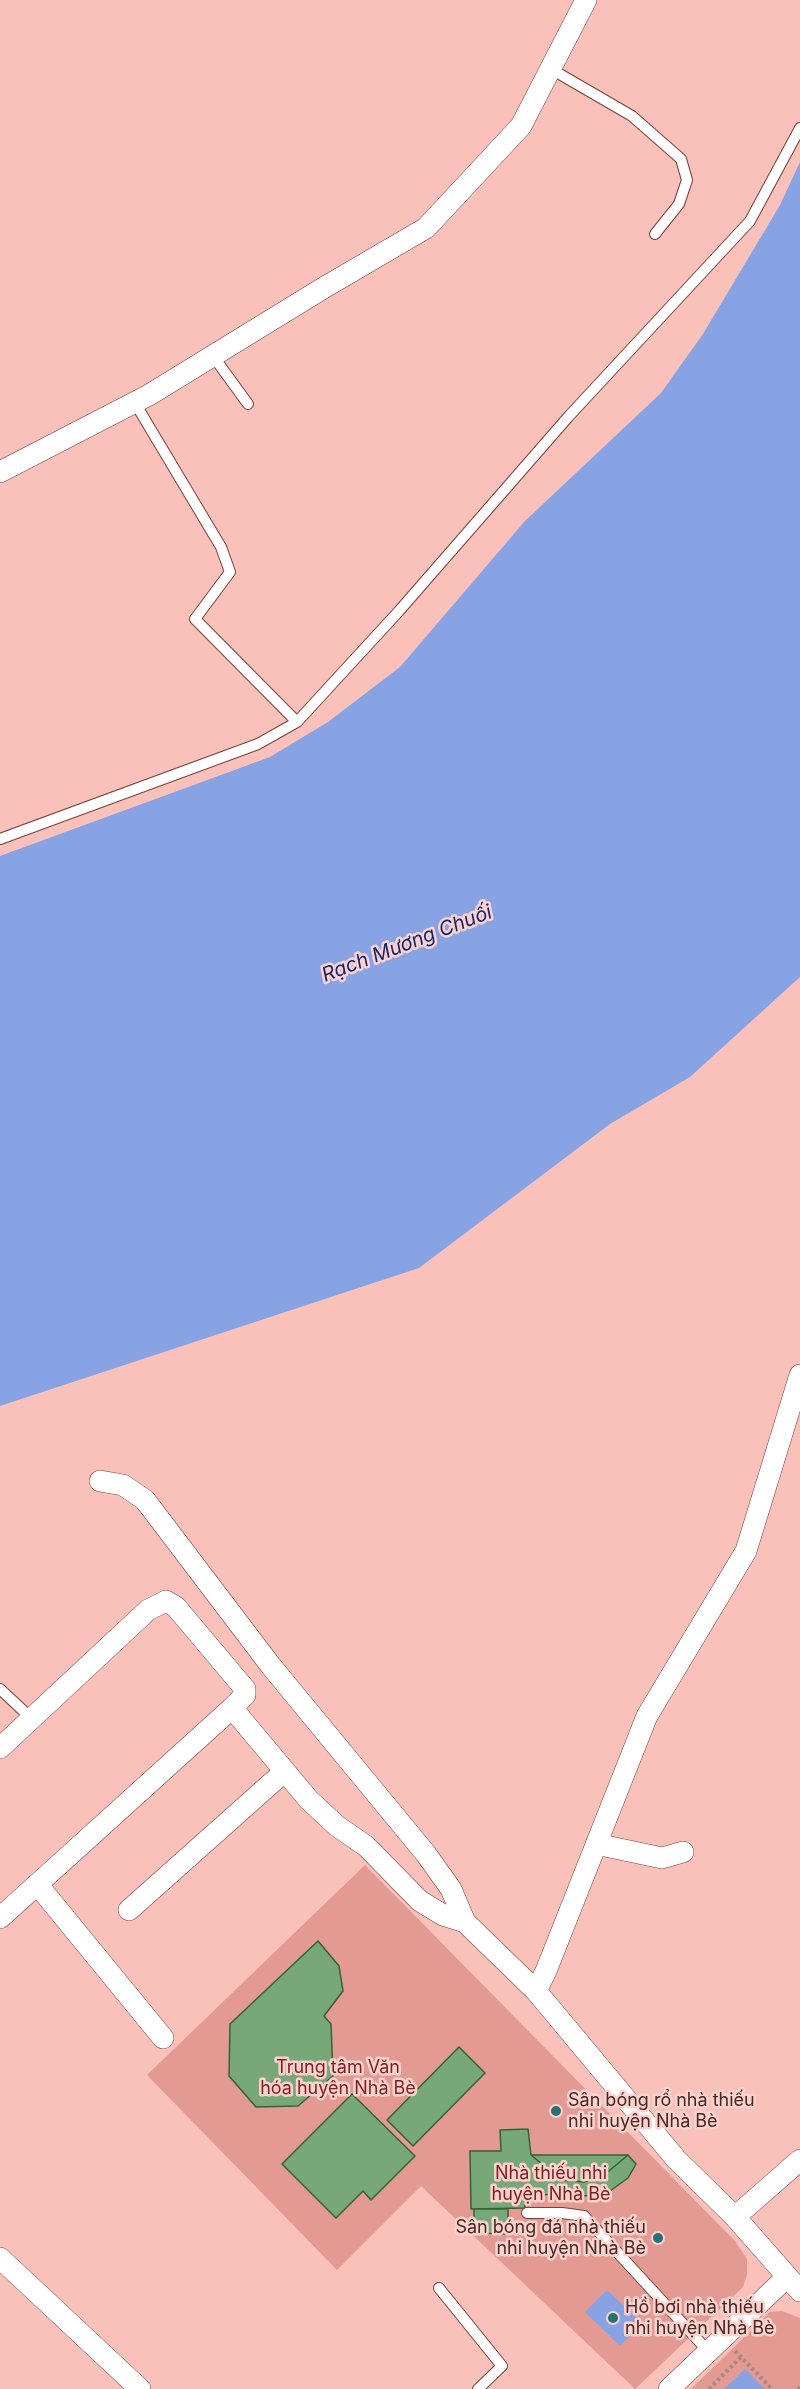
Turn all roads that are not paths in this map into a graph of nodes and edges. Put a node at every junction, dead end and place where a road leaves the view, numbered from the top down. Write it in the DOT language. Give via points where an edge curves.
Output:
graph roads {
  1 [pos="586,0"];
  2 [pos="550,69"];
  3 [pos="800,128"];
  4 [pos="655,234"];
  5 [pos="213,356"];
  6 [pos="135,403"];
  7 [pos="248,404"];
  8 [pos="0,472"];
  9 [pos="297,722"];
  10 [pos="0,839"];
  11 [pos="800,1376"];
  12 [pos="100,1481"];
  13 [pos="0,1689"];
  14 [pos="232,1708"];
  15 [pos="32,1719"];
  16 [pos="0,1748"];
  17 [pos="285,1771"];
  18 [pos="596,1844"];
  19 [pos="682,1852"];
  20 [pos="37,1884"];
  21 [pos="129,1910"];
  22 [pos="0,1918"];
  23 [pos="465,1922"];
  24 [pos="536,1990"];
  25 [pos="163,2038"];
  26 [pos="800,2160"];
  27 [pos="527,2213"];
  28 [pos="735,2217"];
  29 [pos="0,2258"];
  30 [pos="794,2284"];
  31 [pos="439,2288"];
  32 [pos="716,2344"];
  33 [pos="140,2389"];
  34 [pos="478,2389"];
  35 [pos="669,2389"];
  1 -- 2 [label="street"];
  2 -- 4 [label="lane" via="632,116 681,159 687,180 679,204"];
  2 -- 5 [label="street" via="521,126 426,228"];
  3 -- 9 [label="lane" via="750,221 568,416"];
  5 -- 6 [label="street"];
  5 -- 7 [label="lane"];
  6 -- 8 [label="street"];
  6 -- 9 [label="lane" via="221,547 230,572 195,619"];
  9 -- 10 [label="lane" via="258,744"];
  11 -- 18 [label="street" via="746,1551 647,1716"];
  12 -- 23 [label="street" via="123,1485 145,1500 271,1666 426,1854 451,1889"];
  13 -- 15 [label="lane"];
  14 -- 15 [label="street" via="245,1695 245,1689 176,1607 166,1602 148,1610"];
  14 -- 17 [label="street"];
  14 -- 20 [label="street"];
  15 -- 16 [label="street"];
  17 -- 21 [label="street"];
  17 -- 23 [label="street" via="309,1800 366,1846 420,1901"];
  18 -- 19 [label="street" via="662,1858"];
  18 -- 24 [label="street"];
  20 -- 22 [label="street"];
  20 -- 25 [label="street"];
  23 -- 24 [label="street"];
  24 -- 28 [label="street" via="676,2159"];
  26 -- 28 [label="street"];
  27 -- 32 [label="lane" via="584,2216"];
  28 -- 30 [label="street"];
  29 -- 33 [label="street"];
  30 -- 32 [label="street"];
  31 -- 34 [label="lane" via="502,2366"];
  32 -- 35 [label="street"];
}
